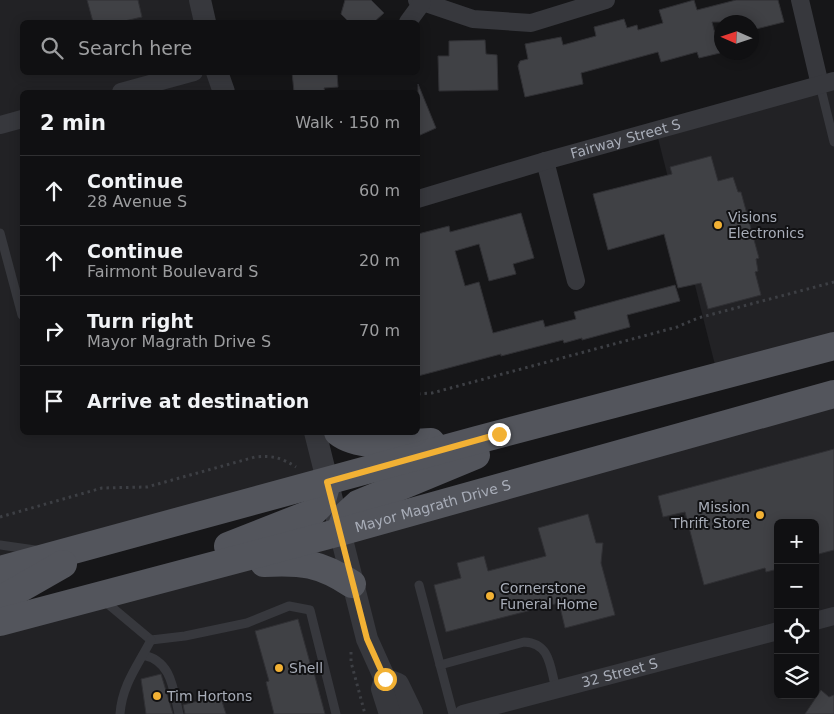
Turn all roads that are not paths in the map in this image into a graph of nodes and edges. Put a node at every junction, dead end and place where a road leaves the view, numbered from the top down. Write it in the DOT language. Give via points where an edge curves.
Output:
graph roads {
  1 [pos="200,0"];
  2 [pos="606,0"];
  3 [pos="800,0"];
  4 [pos="420,1"];
  5 [pos="205,20"];
  6 [pos="409,20"];
  7 [pos="183,75"];
  8 [pos="218,75"];
  9 [pos="827,83"];
  10 [pos="128,90"];
  11 [pos="223,90"];
  12 [pos="20,120"];
  13 [pos="0,125"];
  14 [pos="834,142"];
  15 [pos="545,161"];
  16 [pos="420,198"];
  17 [pos="0,233"];
  18 [pos="576,281"];
  19 [pos="20,308"];
  20 [pos="829,344"];
  21 [pos="834,394"];
  22 [pos="577,414"];
  23 [pos="316,435"];
  24 [pos="343,435"];
  25 [pos="477,440"];
  26 [pos="327,482"];
  27 [pos="340,532"];
  28 [pos="99,543"];
  29 [pos="0,545"];
  30 [pos="68,552"];
  31 [pos="0,570"];
  32 [pos="191,571"];
  33 [pos="352,584"];
  34 [pos="419,585"];
  35 [pos="105,594"];
  36 [pos="0,600"];
  37 [pos="834,616"];
  38 [pos="819,620"];
  39 [pos="0,622"];
  40 [pos="774,632"];
  41 [pos="151,640"];
  42 [pos="143,655"];
  43 [pos="440,665"];
  44 [pos="556,689"];
  45 [pos="120,714"];
  46 [pos="179,714"];
  47 [pos="336,714"];
  48 [pos="402,714"];
  49 [pos="453,714"];
  50 [pos="463,714"];
  1 -- 5 [label="street"];
  2 -- 4 [label="street" via="531,22 473,19"];
  3 -- 9 [label="street"];
  4 -- 6 [label="street"];
  7 -- 10 [label="street"];
  8 -- 11 [label="street"];
  9 -- 14 [label="lane"];
  9 -- 15 [label="street, Fairway Street S"];
  12 -- 13 [label="street"];
  15 -- 16 [label="street, Fairway Street S"];
  15 -- 18 [label="street"];
  17 -- 19 [label="lane"];
  20 -- 22 [label="main road"];
  21 -- 27 [label="main road, Mayor Magrath Drive S"];
  22 -- 25 [label="main road"];
  22 -- 27 [label="main road" via="358,504 346,515"];
  23 -- 26 [label="street"];
  24 -- 25 [label="main road" via="352,440 399,444"];
  25 -- 26 [label="main road"];
  26 -- 27 [label="street"];
  26 -- 28 [label="main road"];
  26 -- 35 [label="main road" via="320,504 312,513"];
  27 -- 32 [label="main road, Mayor Magrath Drive S"];
  27 -- 33 [label="street"];
  28 -- 30 [label="main road"];
  28 -- 36 [label="main road"];
  29 -- 30 [label="lane"];
  30 -- 31 [label="main road"];
  32 -- 33 [label="main road" via="296,561 318,565"];
  32 -- 35 [label="main road, Mayor Magrath Drive S"];
  33 -- 48 [label="street" via="367,639 385,679 382,689"];
  34 -- 43 [label="lane"];
  35 -- 39 [label="main road, Mayor Magrath Drive S"];
  35 -- 41 [label="lane"];
  37 -- 38 [label="street"];
  40 -- 44 [label="street, 32 Street S"];
  41 -- 42 [label="lane"];
  41 -- 47 [label="lane" via="247,623 289,606 310,610"];
  42 -- 45 [label="lane" via="128,678"];
  42 -- 46 [label="lane" via="153,657 169,674"];
  43 -- 44 [label="lane" via="532,642 545,650"];
  43 -- 49 [label="lane"];
  44 -- 50 [label="street, 32 Street S"];
}
